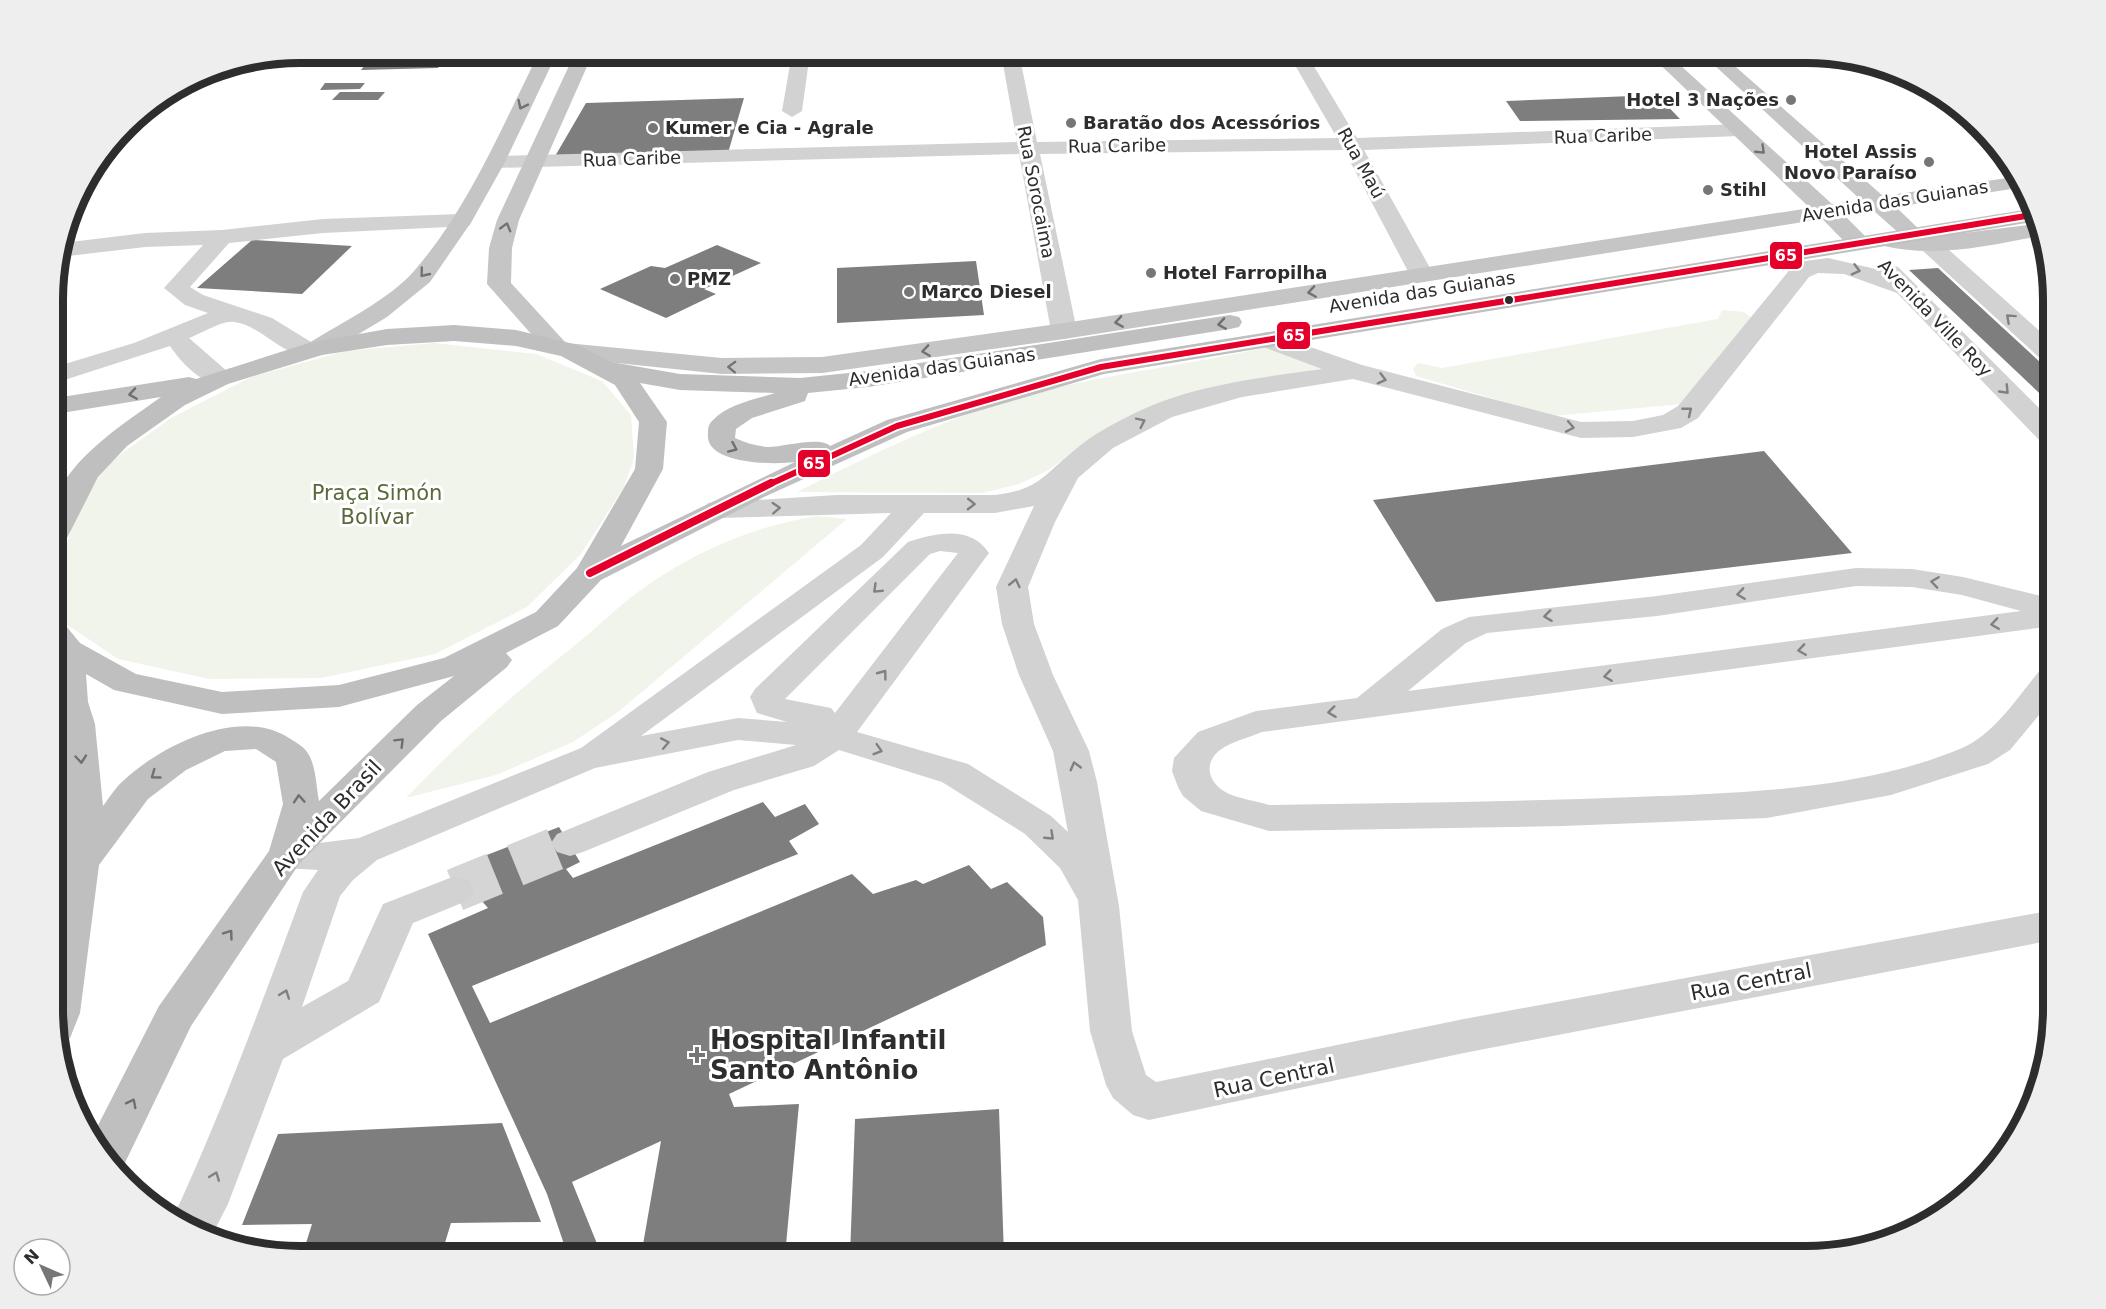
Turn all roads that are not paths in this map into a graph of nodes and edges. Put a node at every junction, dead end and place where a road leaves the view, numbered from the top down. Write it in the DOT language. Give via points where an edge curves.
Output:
graph roads {
  1 [pos="543,63"];
  2 [pos="579,63"];
  3 [pos="799,63"];
  4 [pos="1012,63"];
  5 [pos="1303,63"];
  6 [pos="1669,63"];
  7 [pos="1722,63"];
  8 [pos="792,111"];
  9 [pos="1740,130"];
  10 [pos="1351,144"];
  11 [pos="1026,148"];
  12 [pos="495,162"];
  13 [pos="535,162"];
  14 [pos="2013,184"];
  15 [pos="2020,197"];
  16 [pos="1887,211"];
  17 [pos="2027,216"];
  18 [pos="1833,219"];
  19 [pos="460,221"];
  20 [pos="2033,231"];
  21 [pos="222,237"];
  22 [pos="1922,240"];
  23 [pos="1872,241"];
  24 [pos="69,249"];
  25 [pos="1422,274"];
  26 [pos="1905,288"];
  27 [pos="231,313"];
  28 [pos="1064,331"];
  29 [pos="175,336"];
  30 [pos="1267,340"];
  31 [pos="2043,348"];
  32 [pos="312,349"];
  33 [pos="563,349"];
  34 [pos="615,362"];
  35 [pos="1353,371"];
  36 [pos="63,373"];
  37 [pos="215,380"];
  38 [pos="868,380"];
  39 [pos="63,405"];
  40 [pos="897,426"];
  41 [pos="2043,428"];
  42 [pos="1065,475"];
  43 [pos="916,504"];
  44 [pos="718,509"];
  45 [pos="63,514"];
  46 [pos="590,573"];
  47 [pos="2043,606"];
  48 [pos="2043,617"];
  49 [pos="547,619"];
  50 [pos="63,643"];
  51 [pos="63,661"];
  52 [pos="2043,688"];
  53 [pos="1366,708"];
  54 [pos="841,729"];
  55 [pos="587,758"];
  56 [pos="570,843"];
  57 [pos="364,851"];
  58 [pos="286,855"];
  59 [pos="81,863"];
  60 [pos="455,890"];
  61 [pos="1099,906"];
  62 [pos="2043,927"];
  63 [pos="63,972"];
  64 [pos="266,1048"];
  65 [pos="109,1149"];
  66 [pos="195,1222"];
  1 -- 12 [label="main road, one-way"];
  2 -- 13 [label="main road"];
  3 -- 8 [label="street"];
  4 -- 11 [label="street, Rua Sorocaima"];
  5 -- 10 [label="street, Rua Maú"];
  6 -- 9 [label="main road, Avenida Ville Roy"];
  7 -- 16 [label="main road"];
  9 -- 10 [label="street, Rua Caribe"];
  9 -- 18 [label="main road, Avenida Ville Roy, one-way"];
  10 -- 11 [label="street, Rua Caribe"];
  10 -- 25 [label="street, Rua Maú"];
  11 -- 13 [label="street, Rua Caribe"];
  11 -- 28 [label="street, Rua Sorocaima"];
  12 -- 13 [label="street, Rua Caribe"];
  12 -- 19 [label="main road"];
  33 -- 13 [label="main road, one-way" via="499,284 499,251 508,217"];
  14 -- 16 [label="main road, Avenida das Guianas"];
  15 -- 16 [label="highway, Avenida das Guianas"];
  16 -- 18 [label="highway, Avenida das Guianas"];
  16 -- 22 [label="main road"];
  17 -- 22 [label="highway, Avenida das Guianas"];
  18 -- 23 [label="main road, Avenida Ville Roy"];
  18 -- 25 [label="main road, Avenida das Guianas"];
  18 -- 38 [label="highway, Avenida das Guianas, one-way"];
  19 -- 21 [label="street" via="323,226"];
  19 -- 32 [label="main road, one-way" via="422,277 378,312"];
  20 -- 22 [label="main road, Avenida das Guianas"];
  21 -- 24 [label="street" via="145,240"];
  21 -- 27 [label="street" via="176,288 194,300"];
  22 -- 23 [label="main road, Avenida das Guianas"];
  31 -- 22 [label="street, one-way"];
  23 -- 26 [label="street, Avenida Ville Roy"];
  23 -- 30 [label="highway, Avenida das Guianas"];
  25 -- 28 [label="main road, Avenida das Guianas, one-way"];
  35 -- 26 [label="street, one-way" via="1568,427 1633,429 1671,422 1688,412 1796,276 1805,270 1826,265 1851,268"];
  26 -- 41 [label="street, Avenida Ville Roy, one-way"];
  27 -- 29 [label="street"];
  27 -- 32 [label="street" via="263,323"];
  28 -- 34 [label="main road, Avenida das Guianas, one-way" via="822,365"];
  29 -- 36 [label="street"];
  29 -- 37 [label="street"];
  30 -- 35 [label="street"];
  30 -- 40 [label="highway, Avenida das Guianas" via="1101,367"];
  32 -- 33 [label="highway" via="387,336 454,333 516,338"];
  32 -- 37 [label="highway"];
  33 -- 34 [label="highway"];
  34 -- 38 [label="highway, Avenida das Guianas" via="680,382 800,386"];
  34 -- 46 [label="highway" via="652,422 649,469"];
  42 -- 35 [label="street, one-way" via="1112,437 1167,410 1197,400"];
  37 -- 39 [label="highway, one-way"];
  37 -- 45 [label="highway" via="176,399 117,440 86,474"];
  38 -- 40 [label="highway, one-way" via="800,394 742,412 722,426 721,442 736,451 768,457 801,453"];
  40 -- 44 [label="highway, Avenida das Guianas"];
  43 -- 42 [label="street, one-way" via="1019,501 1039,494"];
  61 -- 42 [label="street, Rua Central, one-way" via="1076,772 1018,624 1012,587"];
  44 -- 43 [label="street, one-way"];
  43 -- 55 [label="street" via="872,551"];
  44 -- 46 [label="highway, Avenida das Guianas"];
  46 -- 49 [label="highway"];
  47 -- 53 [label="street, one-way" via="1963,586 1912,578 1856,577 1657,606 1480,624 1454,636"];
  48 -- 53 [label="street, one-way"];
  49 -- 50 [label="highway" via="456,665 339,696 222,703 126,684"];
  58 -- 49 [label="highway, Avenida Brasil, one-way" via="429,712"];
  51 -- 59 [label="highway, one-way" via="78,723 86,825"];
  53 -- 52 [label="street, one-way" via="1256,722 1210,740 1192,758 1190,771 1196,787 1214,802 1269,818 1767,805 1891,783 1975,756 1998,742"];
  54 -- 54 [label="street, one-way" via="974,553 967,545 938,542 919,548 767,697 769,705 777,709"];
  55 -- 54 [label="street, one-way" via="738,729"];
  54 -- 56 [label="street" via="801,758 721,782"];
  54 -- 61 [label="street, one-way" via="955,773 1038,825 1075,860"];
  55 -- 57 [label="street"];
  57 -- 58 [label="street" via="311,857"];
  64 -- 57 [label="street, one-way" via="322,892 339,870"];
  58 -- 59 [label="highway, one-way" via="301,804 293,757 263,737 218,740 173,762 135,790"];
  65 -- 58 [label="highway, Avenida Brasil, one-way" via="174,1018"];
  59 -- 63 [label="highway"];
  60 -- 64 [label="street" via="397,914 364,991"];
  61 -- 62 [label="street, Rua Central" via="1112,1031 1128,1085 1149,1102 1464,1036"];
  66 -- 64 [label="street, one-way"];
}
